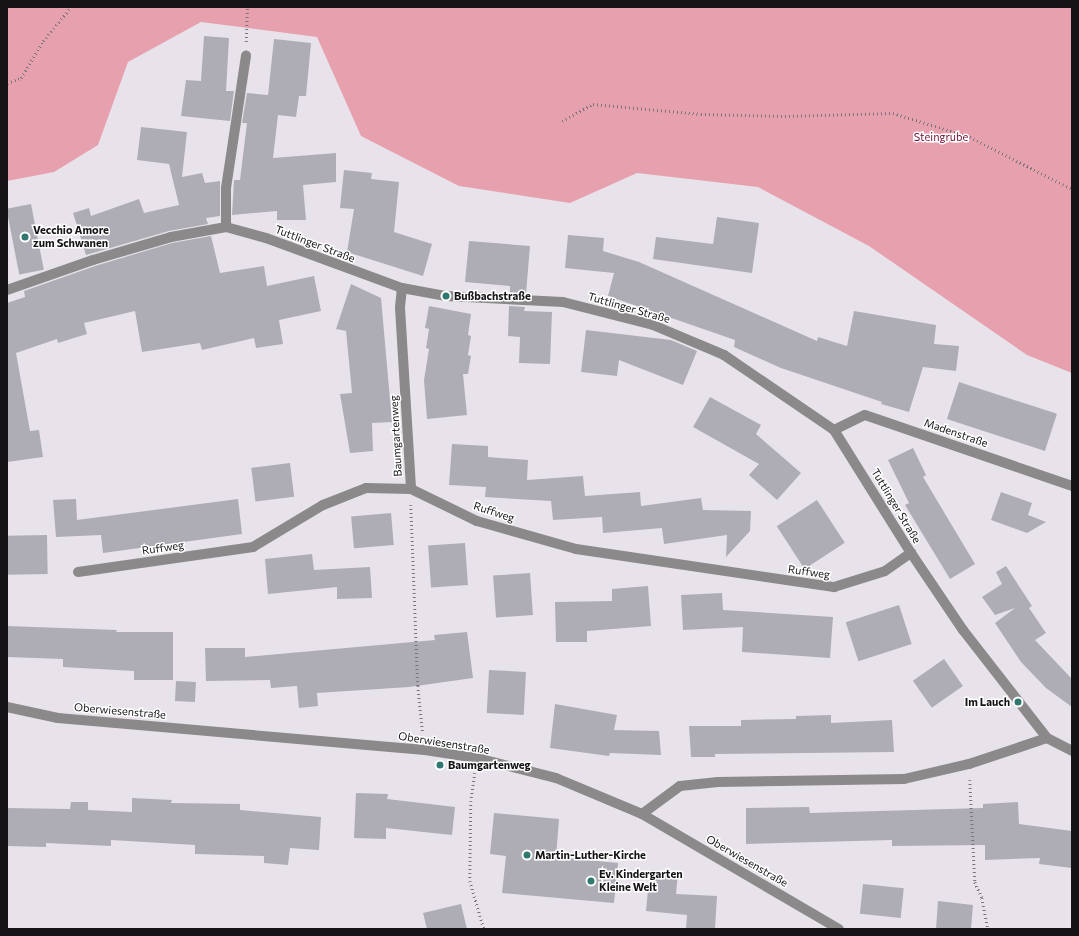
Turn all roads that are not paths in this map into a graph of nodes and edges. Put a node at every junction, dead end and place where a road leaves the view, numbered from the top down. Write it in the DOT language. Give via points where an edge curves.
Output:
graph roads {
  1 [pos="246,56"];
  2 [pos="226,227"];
  3 [pos="402,288"];
  4 [pos="7,290"];
  5 [pos="834,430"];
  6 [pos="1072,486"];
  7 [pos="411,489"];
  8 [pos="911,553"];
  9 [pos="78,572"];
  10 [pos="7,707"];
  11 [pos="1047,738"];
  12 [pos="1072,751"];
  13 [pos="642,814"];
  14 [pos="839,929"];
  1 -- 2 [label="street" via="226,188"];
  2 -- 3 [label="street, Tuttlinger Straße" via="266,238"];
  2 -- 4 [label="street, Tuttlinger Straße" via="172,237 93,260"];
  3 -- 5 [label="street, Tuttlinger Straße" via="446,296 563,302 653,325 724,355"];
  3 -- 7 [label="street, Baumgartenweg" via="400,308"];
  5 -- 6 [label="street, Madenstraße" via="866,414"];
  5 -- 8 [label="street, Tuttlinger Straße"];
  7 -- 8 [label="street, Ruffweg" via="477,520 576,549 834,587 885,571"];
  7 -- 9 [label="street, Ruffweg" via="366,488 324,505 253,547"];
  8 -- 11 [label="street, Tuttlinger Straße" via="963,630"];
  10 -- 13 [label="street, Oberwiesenstraße" via="58,718 425,750 477,758 556,778"];
  11 -- 12 [label="street, Tuttlinger Straße"];
  11 -- 13 [label="street" via="969,764 904,779 718,782 680,786"];
  13 -- 14 [label="street, Oberwiesenstraße"];
}
